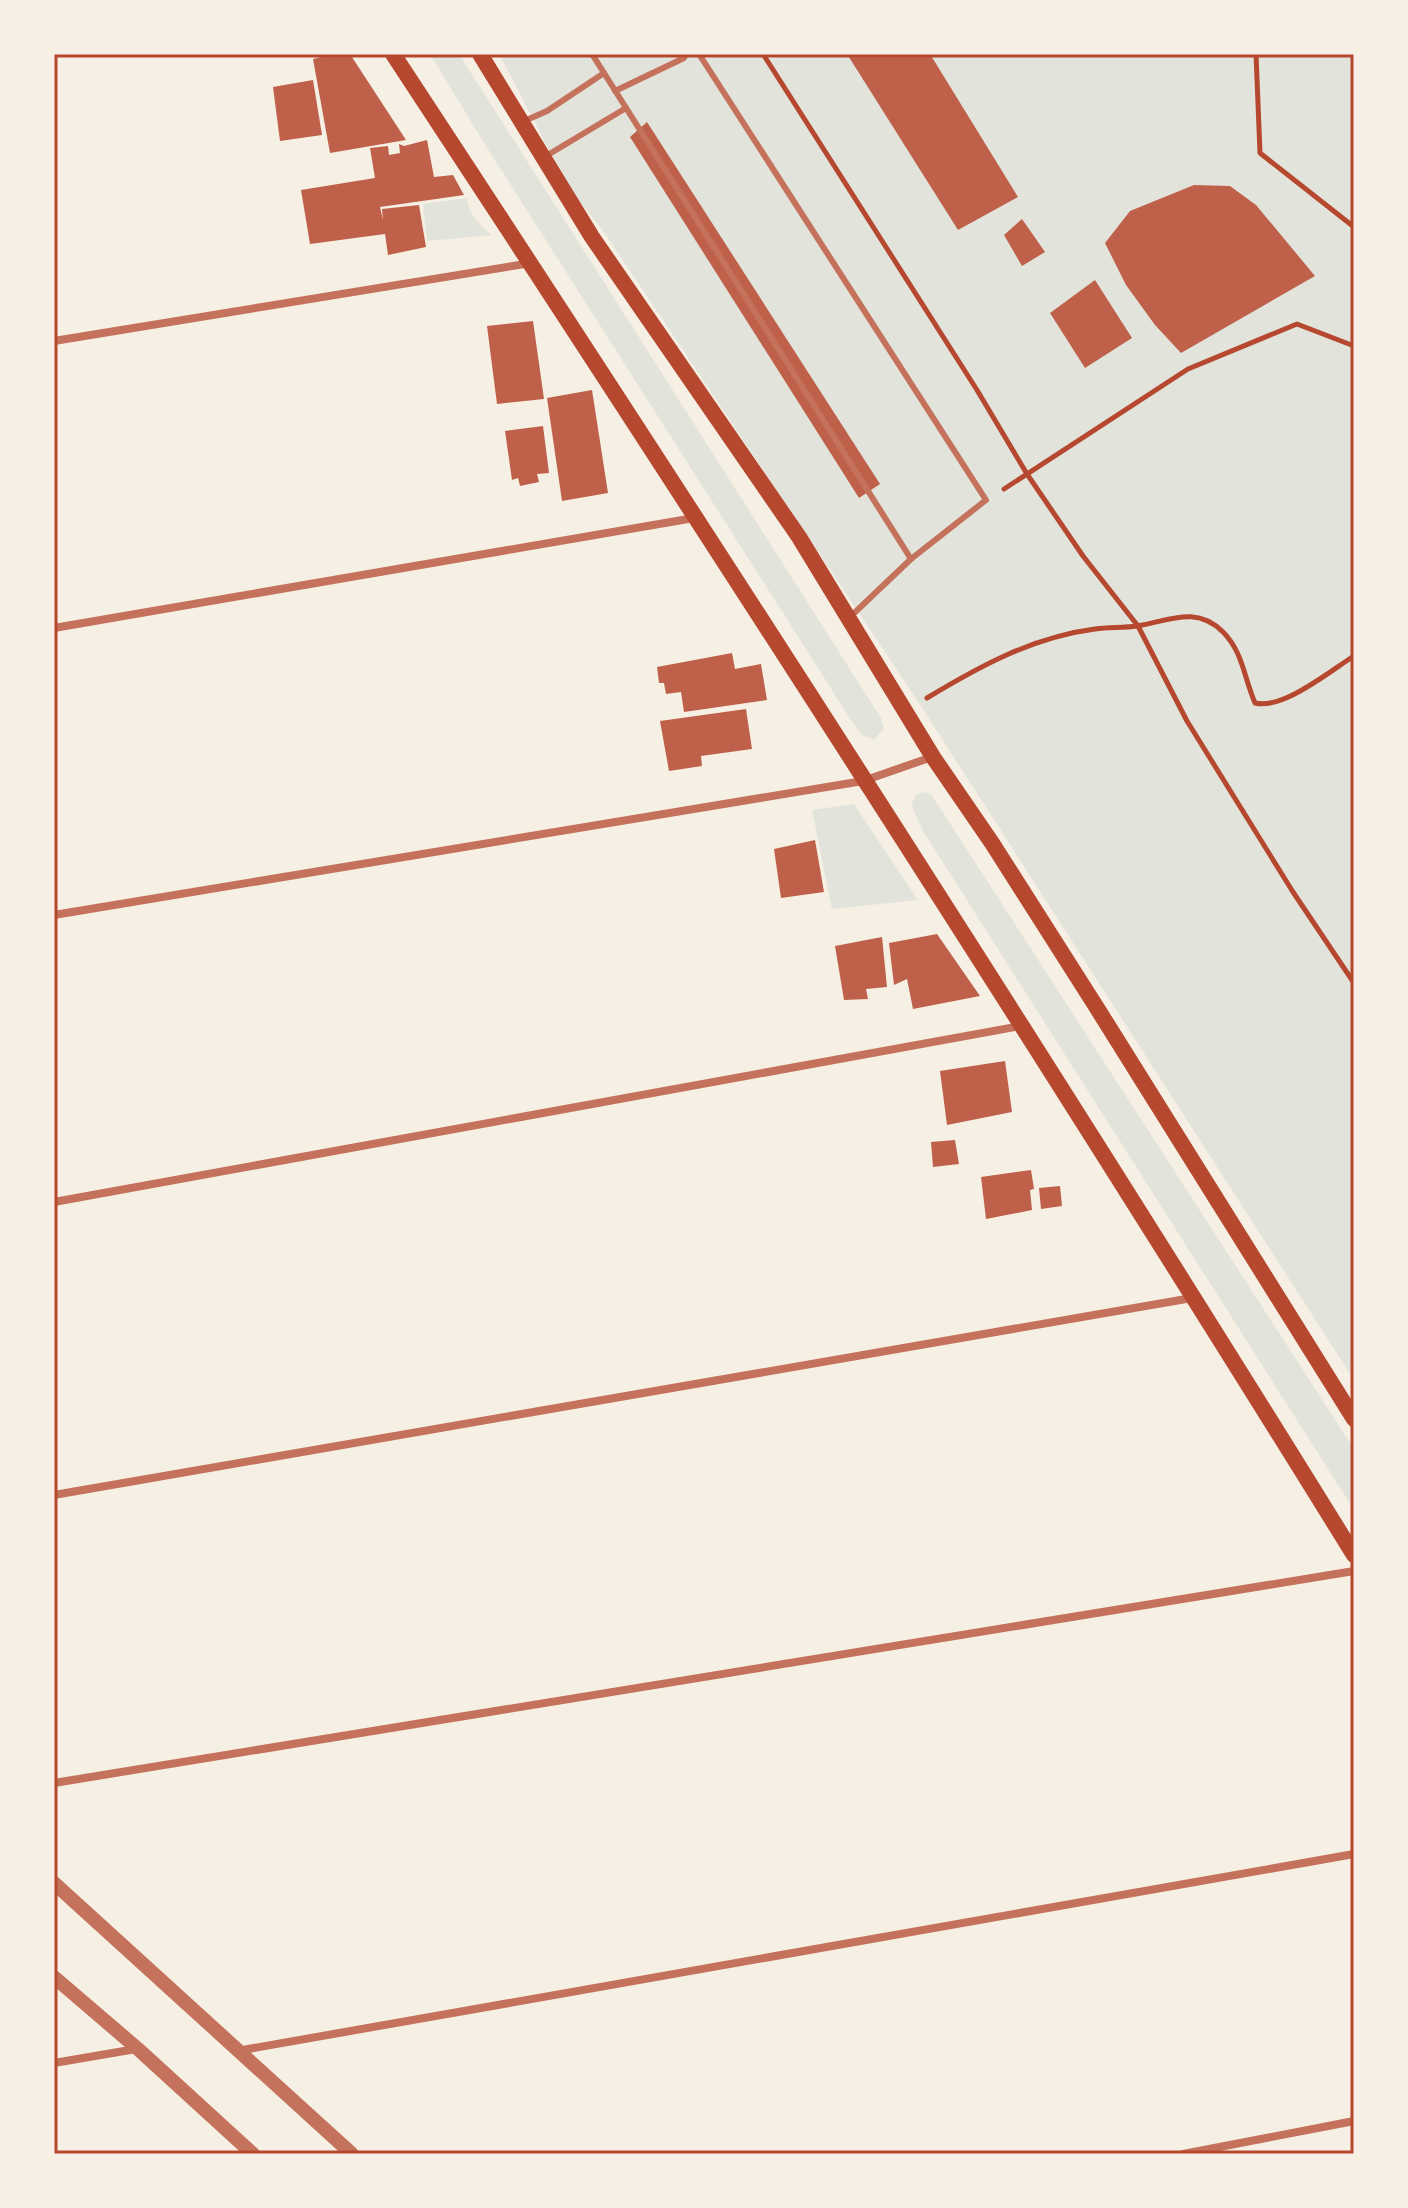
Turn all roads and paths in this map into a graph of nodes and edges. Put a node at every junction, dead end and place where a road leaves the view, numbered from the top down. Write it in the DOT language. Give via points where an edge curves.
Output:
graph roads {
  1 [pos="393,54"];
  2 [pos="480,54"];
  3 [pos="592,54"];
  4 [pos="686,54"];
  5 [pos="699,54"];
  6 [pos="763,54"];
  7 [pos="1256,54"];
  8 [pos="604,73"];
  9 [pos="615,91"];
  10 [pos="626,108"];
  11 [pos="522,122"];
  12 [pos="543,157"];
  13 [pos="1354,227"];
  14 [pos="531,263"];
  15 [pos="54,341"];
  16 [pos="1354,346"];
  17 [pos="1027,474"];
  18 [pos="695,518"];
  19 [pos="911,559"];
  20 [pos="850,617"];
  21 [pos="1138,626"];
  22 [pos="54,628"];
  23 [pos="1354,656"];
  24 [pos="906,711"];
  25 [pos="933,757"];
  26 [pos="863,781"];
  27 [pos="54,915"];
  28 [pos="1354,983"];
  29 [pos="1021,1026"];
  30 [pos="54,1202"];
  31 [pos="1194,1298"];
  32 [pos="1354,1419"];
  33 [pos="54,1495"];
  34 [pos="1354,1555"];
  35 [pos="1354,1571"];
  36 [pos="54,1783"];
  37 [pos="1354,1854"];
  38 [pos="54,1883"];
  39 [pos="54,1977"];
  40 [pos="138,2049"];
  41 [pos="236,2051"];
  42 [pos="54,2063"];
  43 [pos="1354,2121"];
  44 [pos="253,2154"];
  45 [pos="352,2154"];
  46 [pos="1183,2154"];
  1 -- 14 [label="main road"];
  2 -- 11 [label="main road"];
  3 -- 8 [label="lane"];
  4 -- 9 [label="lane"];
  5 -- 19 [label="lane" via="986,500"];
  6 -- 17 [label="path"];
  7 -- 13 [label="path" via="1260,153"];
  8 -- 9 [label="lane"];
  8 -- 11 [label="lane"];
  9 -- 10 [label="lane"];
  10 -- 12 [label="lane"];
  10 -- 19 [label="lane"];
  11 -- 12 [label="main road"];
  12 -- 20 [label="main road"];
  14 -- 15 [label="street"];
  14 -- 18 [label="main road"];
  16 -- 17 [label="path" via="1297,324 1188,369"];
  17 -- 21 [label="path"];
  18 -- 22 [label="street"];
  18 -- 26 [label="main road"];
  19 -- 20 [label="lane"];
  20 -- 24 [label="main road"];
  21 -- 23 [label="path" via="1198,616 1222,632 1241,657 1255,703 1266,706"];
  21 -- 24 [label="path" via="1038,641 977,667"];
  21 -- 28 [label="path" via="1187,721"];
  24 -- 25 [label="main road"];
  25 -- 26 [label="street"];
  25 -- 32 [label="main road"];
  26 -- 27 [label="street"];
  26 -- 29 [label="main road"];
  29 -- 30 [label="street"];
  29 -- 31 [label="main road"];
  31 -- 33 [label="street"];
  31 -- 34 [label="main road"];
  35 -- 36 [label="street"];
  37 -- 41 [label="street"];
  38 -- 41 [label="street"];
  39 -- 40 [label="street"];
  40 -- 42 [label="street"];
  40 -- 44 [label="street"];
  41 -- 45 [label="street"];
  43 -- 46 [label="street"];
}
